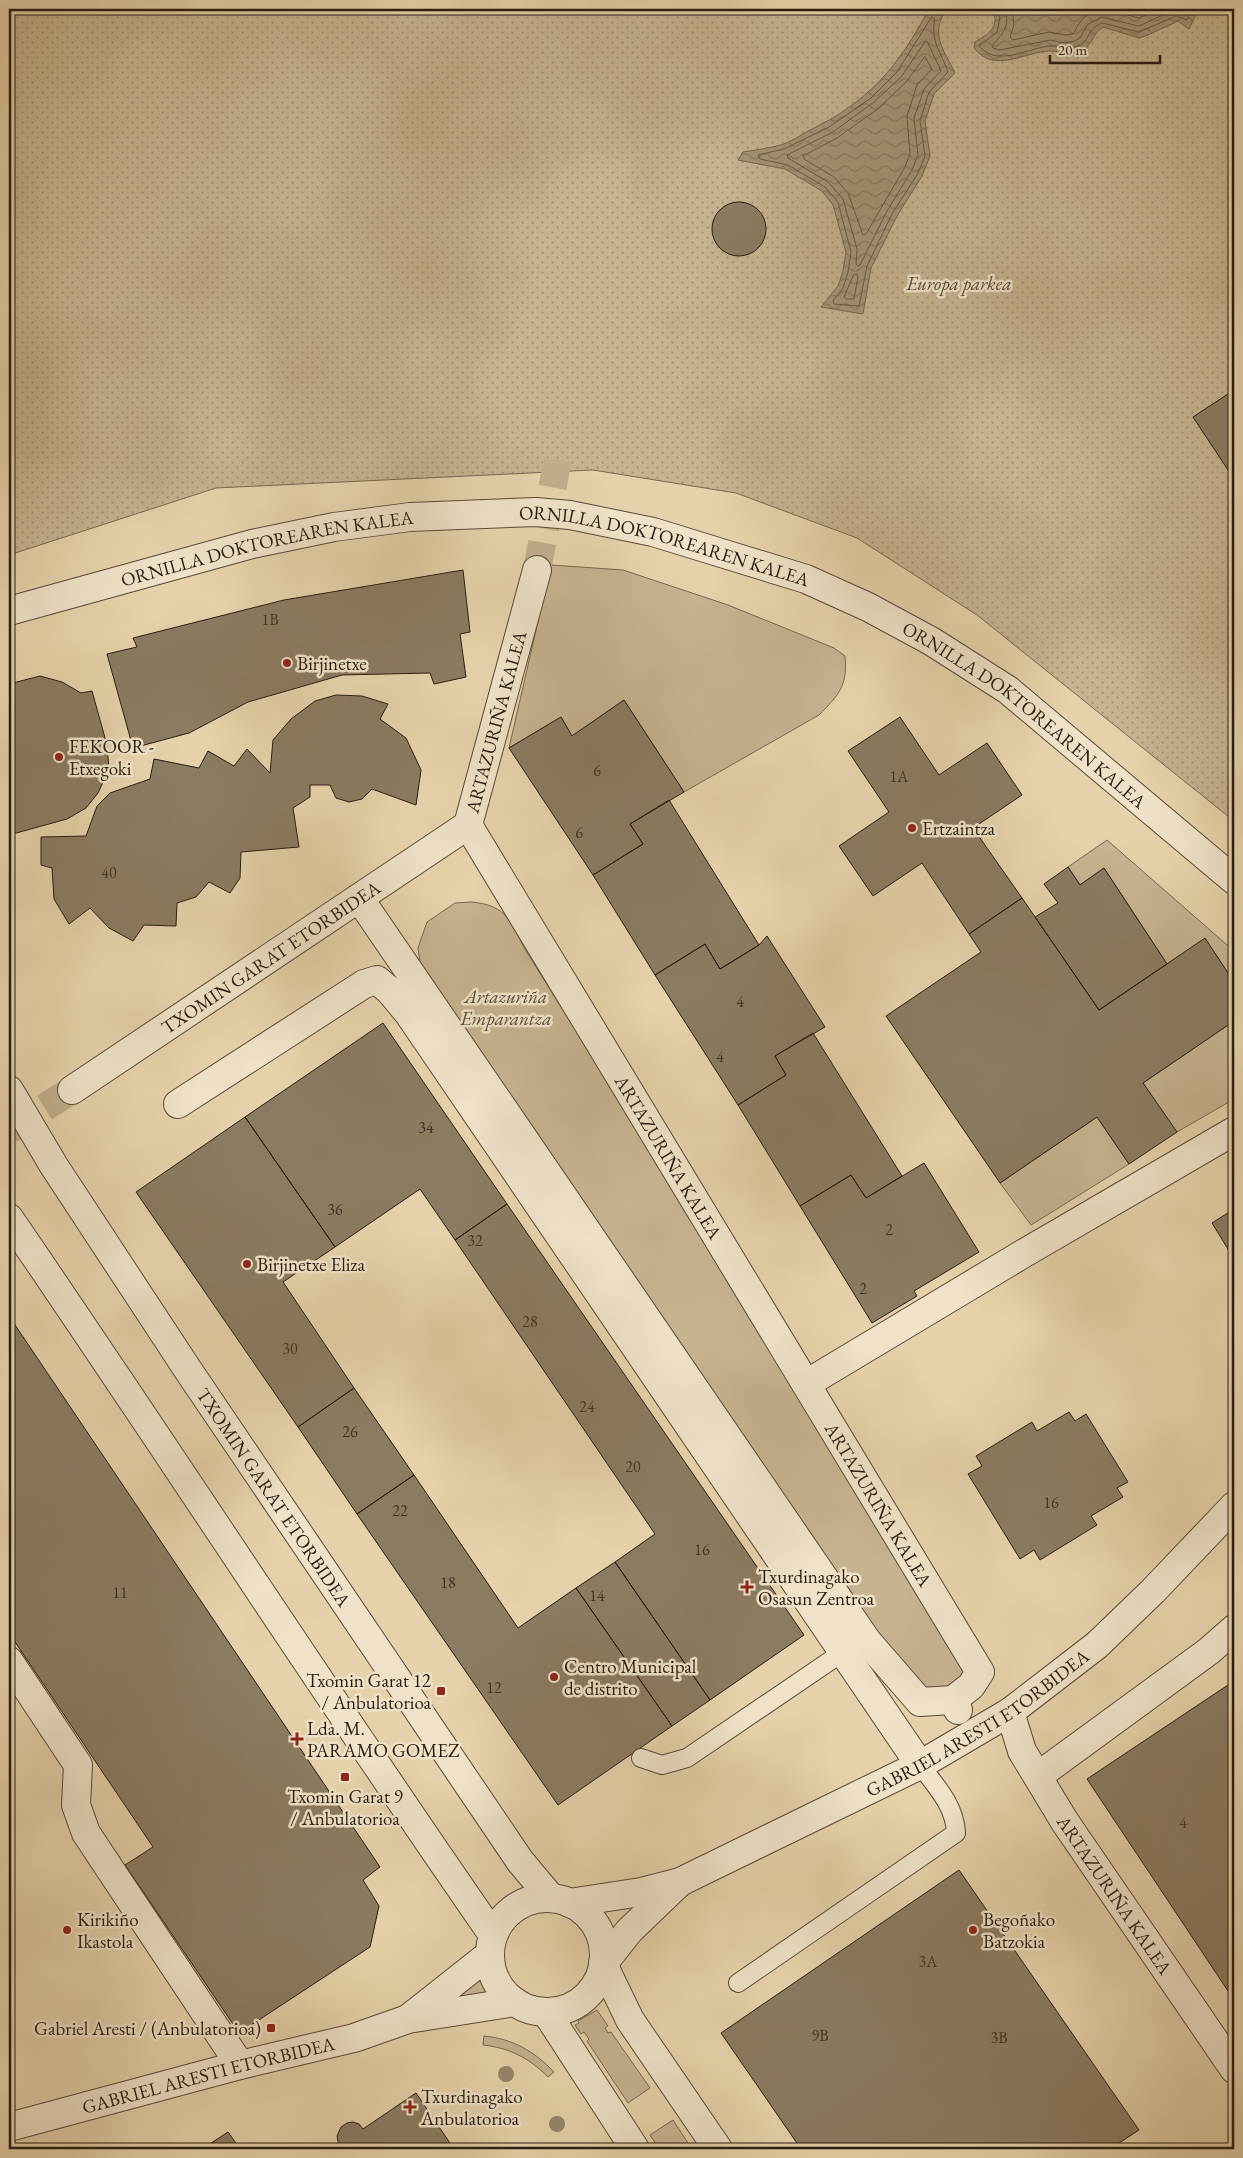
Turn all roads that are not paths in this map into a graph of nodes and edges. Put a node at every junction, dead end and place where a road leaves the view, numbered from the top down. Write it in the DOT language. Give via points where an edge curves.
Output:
graph roads {
  1 [pos="537,570"];
  2 [pos="9,611"];
  3 [pos="468,825"];
  4 [pos="1234,880"];
  5 [pos="359,898"];
  6 [pos="9,1090"];
  7 [pos="72,1090"];
  8 [pos="178,1104"];
  9 [pos="1234,1131"];
  10 [pos="9,1218"];
  11 [pos="806,1384"];
  12 [pos="1234,1506"];
  13 [pos="1234,1629"];
  14 [pos="843,1652"];
  15 [pos="9,1662"];
  16 [pos="1010,1712"];
  17 [pos="641,1758"];
  18 [pos="920,1765"];
  19 [pos="1038,1776"];
  20 [pos="680,1882"];
  21 [pos="560,1900"];
  22 [pos="491,1945"];
  23 [pos="603,1964"];
  24 [pos="738,1983"];
  25 [pos="515,2002"];
  26 [pos="546,2012"];
  27 [pos="408,2019"];
  28 [pos="240,2065"];
  29 [pos="1234,2069"];
  30 [pos="9,2127"];
  31 [pos="635,2149"];
  32 [pos="718,2149"];
  1 -- 3 [label="street, ARTAZURIÑA KALEA"];
  2 -- 4 [label="street, ORNILLA DOKTOREAREN KALEA" via="252,544 410,517 536,512 570,515 653,532 806,579 932,641 1008,690"];
  3 -- 5 [label="street, TXOMIN GARAT ETORBIDEA"];
  3 -- 11 [label="street, ARTAZURIÑA KALEA"];
  5 -- 7 [label="street, TXOMIN GARAT ETORBIDEA"];
  5 -- 11 [label="street, ARTAZURIÑA KALEA" via="867,1641 920,1702 955,1705 980,1672"];
  6 -- 21 [label="street, TXOMIN GARAT ETORBIDEA" via="54,1166 188,1370 520,1861"];
  8 -- 14 [label="street" via="364,984 377,980 409,1014"];
  9 -- 11 [label="street"];
  10 -- 22 [label="street" via="410,1816"];
  12 -- 16 [label="street, GABRIEL ARESTI ETORBIDEA" via="1154,1591 1097,1645"];
  13 -- 19 [label="street" via="1209,1651"];
  14 -- 17 [label="lane" via="687,1758 662,1765"];
  14 -- 18 [label="street"];
  15 -- 28 [label="street" via="78,1765 76,1805 86,1833"];
  16 -- 18 [label="street, GABRIEL ARESTI ETORBIDEA"];
  16 -- 19 [label="street, ARTAZURIÑA KALEA" via="1022,1751"];
  18 -- 20 [label="street, GABRIEL ARESTI ETORBIDEA"];
  18 -- 24 [label="lane" via="945,1797 956,1823 956,1833"];
  19 -- 29 [label="street, ARTAZURIÑA KALEA" via="1065,1822"];
  20 -- 21 [label="street" via="641,1892"];
  20 -- 23 [label="street" via="629,1931"];
  21 -- 22 [label="street" via="533,1899 516,1907 502,1919"];
  21 -- 23 [label="street" via="585,1913 597,1927 603,1945"];
  22 -- 25 [label="street" via="493,1972 501,1989"];
  22 -- 27 [label="street"];
  23 -- 26 [label="street" via="589,1993 576,2004"];
  23 -- 32 [label="street" via="630,2020"];
  25 -- 26 [label="street" via="530,2010"];
  25 -- 27 [label="street"];
  26 -- 31 [label="street"];
  27 -- 28 [label="street, GABRIEL ARESTI ETORBIDEA" via="354,2038"];
  28 -- 30 [label="street, GABRIEL ARESTI ETORBIDEA"];
}
